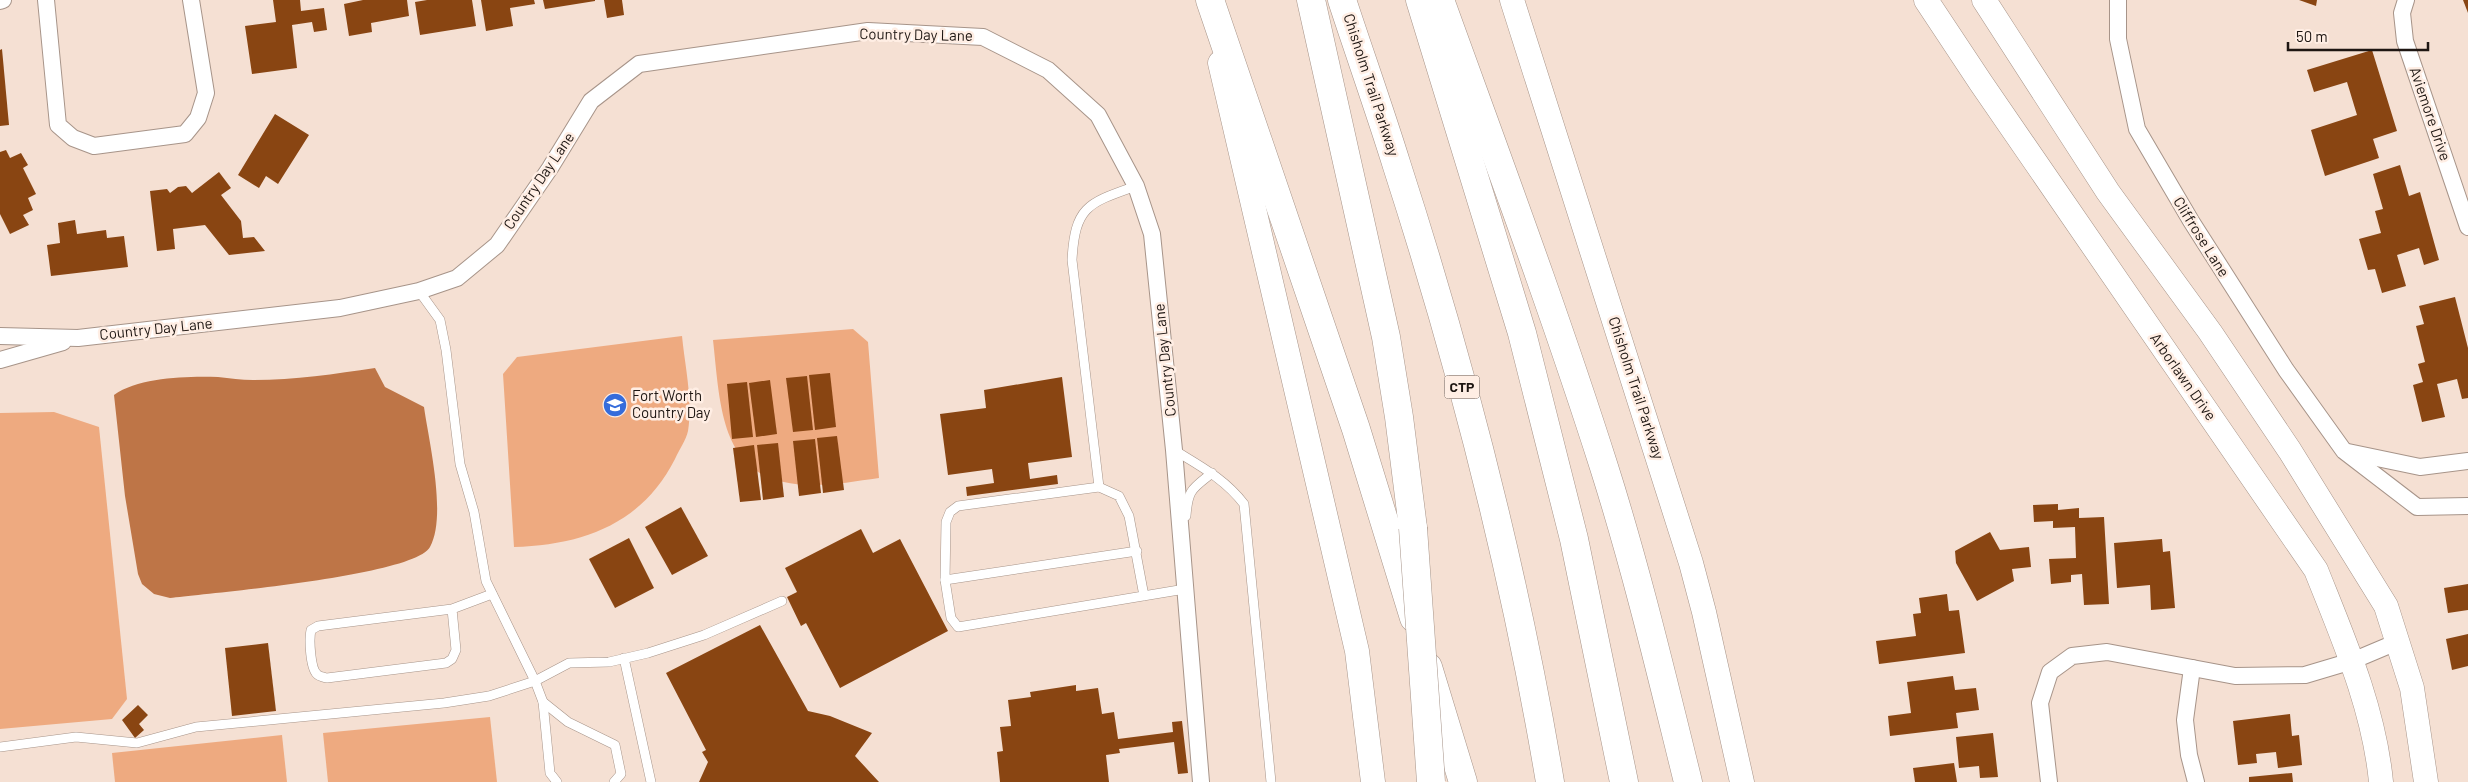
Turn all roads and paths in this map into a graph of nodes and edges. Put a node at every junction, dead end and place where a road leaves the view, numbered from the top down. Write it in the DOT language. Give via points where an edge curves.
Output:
graph roads {
  1 [pos="46,0"];
  2 [pos="191,0"];
  3 [pos="1206,0"];
  4 [pos="1210,0"];
  5 [pos="1311,0"];
  6 [pos="1342,0"];
  7 [pos="1420,0"];
  8 [pos="1440,0"];
  9 [pos="1512,0"];
  10 [pos="1926,0"];
  11 [pos="1984,0"];
  12 [pos="2118,0"];
  13 [pos="2406,0"];
  14 [pos="1136,186"];
  15 [pos="2468,227"];
  16 [pos="419,291"];
  17 [pos="0,336"];
  18 [pos="78,338"];
  19 [pos="0,360"];
  20 [pos="1174,450"];
  21 [pos="2344,451"];
  22 [pos="2468,461"];
  23 [pos="1212,472"];
  24 [pos="1098,487"];
  25 [pos="2468,506"];
  26 [pos="1181,538"];
  27 [pos="1137,551"];
  28 [pos="945,580"];
  29 [pos="1185,589"];
  30 [pos="492,594"];
  31 [pos="1144,596"];
  32 [pos="782,601"];
  33 [pos="452,609"];
  34 [pos="2397,642"];
  35 [pos="624,658"];
  36 [pos="2352,661"];
  37 [pos="2192,668"];
  38 [pos="535,681"];
  39 [pos="543,702"];
  40 [pos="0,747"];
  41 [pos="557,782"];
  42 [pos="614,782"];
  43 [pos="651,782"];
  44 [pos="1201,782"];
  45 [pos="1271,782"];
  46 [pos="1373,782"];
  47 [pos="1431,782"];
  48 [pos="1463,782"];
  49 [pos="1550,782"];
  50 [pos="1624,782"];
  51 [pos="1688,782"];
  52 [pos="1742,782"];
  53 [pos="2049,782"];
  54 [pos="2196,782"];
  55 [pos="2381,782"];
  56 [pos="2426,782"];
  1 -- 2 [label="street" via="58,125 73,138 94,146 185,134 198,118 206,93"];
  3 -- 46 [label="main road" via="1357,651"];
  4 -- 48 [label="highway" via="1356,429"];
  5 -- 47 [label="highway, bridge" via="1386,337 1399,417 1413,528"];
  6 -- 49 [label="highway, Chisholm Trail Parkway / CTP" via="1400,175 1451,346 1510,582"];
  7 -- 50 [label="highway" via="1522,333 1574,539"];
  8 -- 51 [label="highway" via="1604,467 1652,634"];
  9 -- 52 [label="main road, Chisholm Trail Parkway" via="1688,554"];
  10 -- 36 [label="main road, Arborlawn Drive" via="2316,570"];
  11 -- 34 [label="main road" via="2108,192 2210,332 2290,451 2386,606"];
  12 -- 21 [label="street, Cliffrose Lane" via="2118,39 2137,129 2191,222 2280,362"];
  13 -- 15 [label="street, Aviemore Drive" via="2402,13 2405,41"];
  14 -- 16 [label="street, Country Day Lane" via="1098,116 1048,70 983,37 868,31 640,64 591,102 497,244 457,278"];
  14 -- 20 [label="street, Country Day Lane" via="1152,234"];
  14 -- 24 [label="lane" via="1085,209 1074,234 1072,260"];
  16 -- 18 [label="street, Country Day Lane" via="340,308"];
  16 -- 30 [label="lane" via="440,320 460,464 474,512 486,581"];
  17 -- 18 [label="street"];
  18 -- 19 [label="street"];
  20 -- 23 [label="lane"];
  20 -- 26 [label="street, Country Day Lane"];
  21 -- 22 [label="street" via="2420,467"];
  21 -- 25 [label="street, Cliffrose Lane" via="2417,507"];
  23 -- 26 [label="lane" via="1187,496"];
  23 -- 45 [label="lane" via="1232,488 1244,504"];
  24 -- 27 [label="lane" via="1119,496 1129,516"];
  24 -- 28 [label="lane" via="958,506 950,512 946,522"];
  26 -- 29 [label="street, Country Day Lane"];
  27 -- 28 [label="lane"];
  27 -- 31 [label="lane"];
  28 -- 31 [label="lane" via="950,618 958,627"];
  29 -- 31 [label="lane"];
  29 -- 44 [label="street, Country Day Lane"];
  30 -- 33 [label="lane"];
  30 -- 38 [label="lane"];
  32 -- 35 [label="lane" via="704,635"];
  33 -- 33 [label="lane" via="318,626 309,637 314,669 319,676 327,678 446,662 452,659 456,650"];
  34 -- 36 [label="street"];
  34 -- 56 [label="main road" via="2412,688"];
  35 -- 38 [label="lane" via="609,662 569,663"];
  35 -- 43 [label="lane"];
  36 -- 37 [label="street" via="2305,675 2235,676"];
  36 -- 55 [label="main road, Arborlawn Drive" via="2378,756"];
  37 -- 53 [label="street" via="2107,652 2072,656 2050,672 2040,703"];
  37 -- 54 [label="street" via="2185,720"];
  38 -- 39 [label="lane"];
  38 -- 40 [label="lane" via="489,696 196,727 137,743 76,737"];
  39 -- 41 [label="lane" via="550,773"];
  39 -- 42 [label="lane" via="568,722 615,746 621,774"];
}
